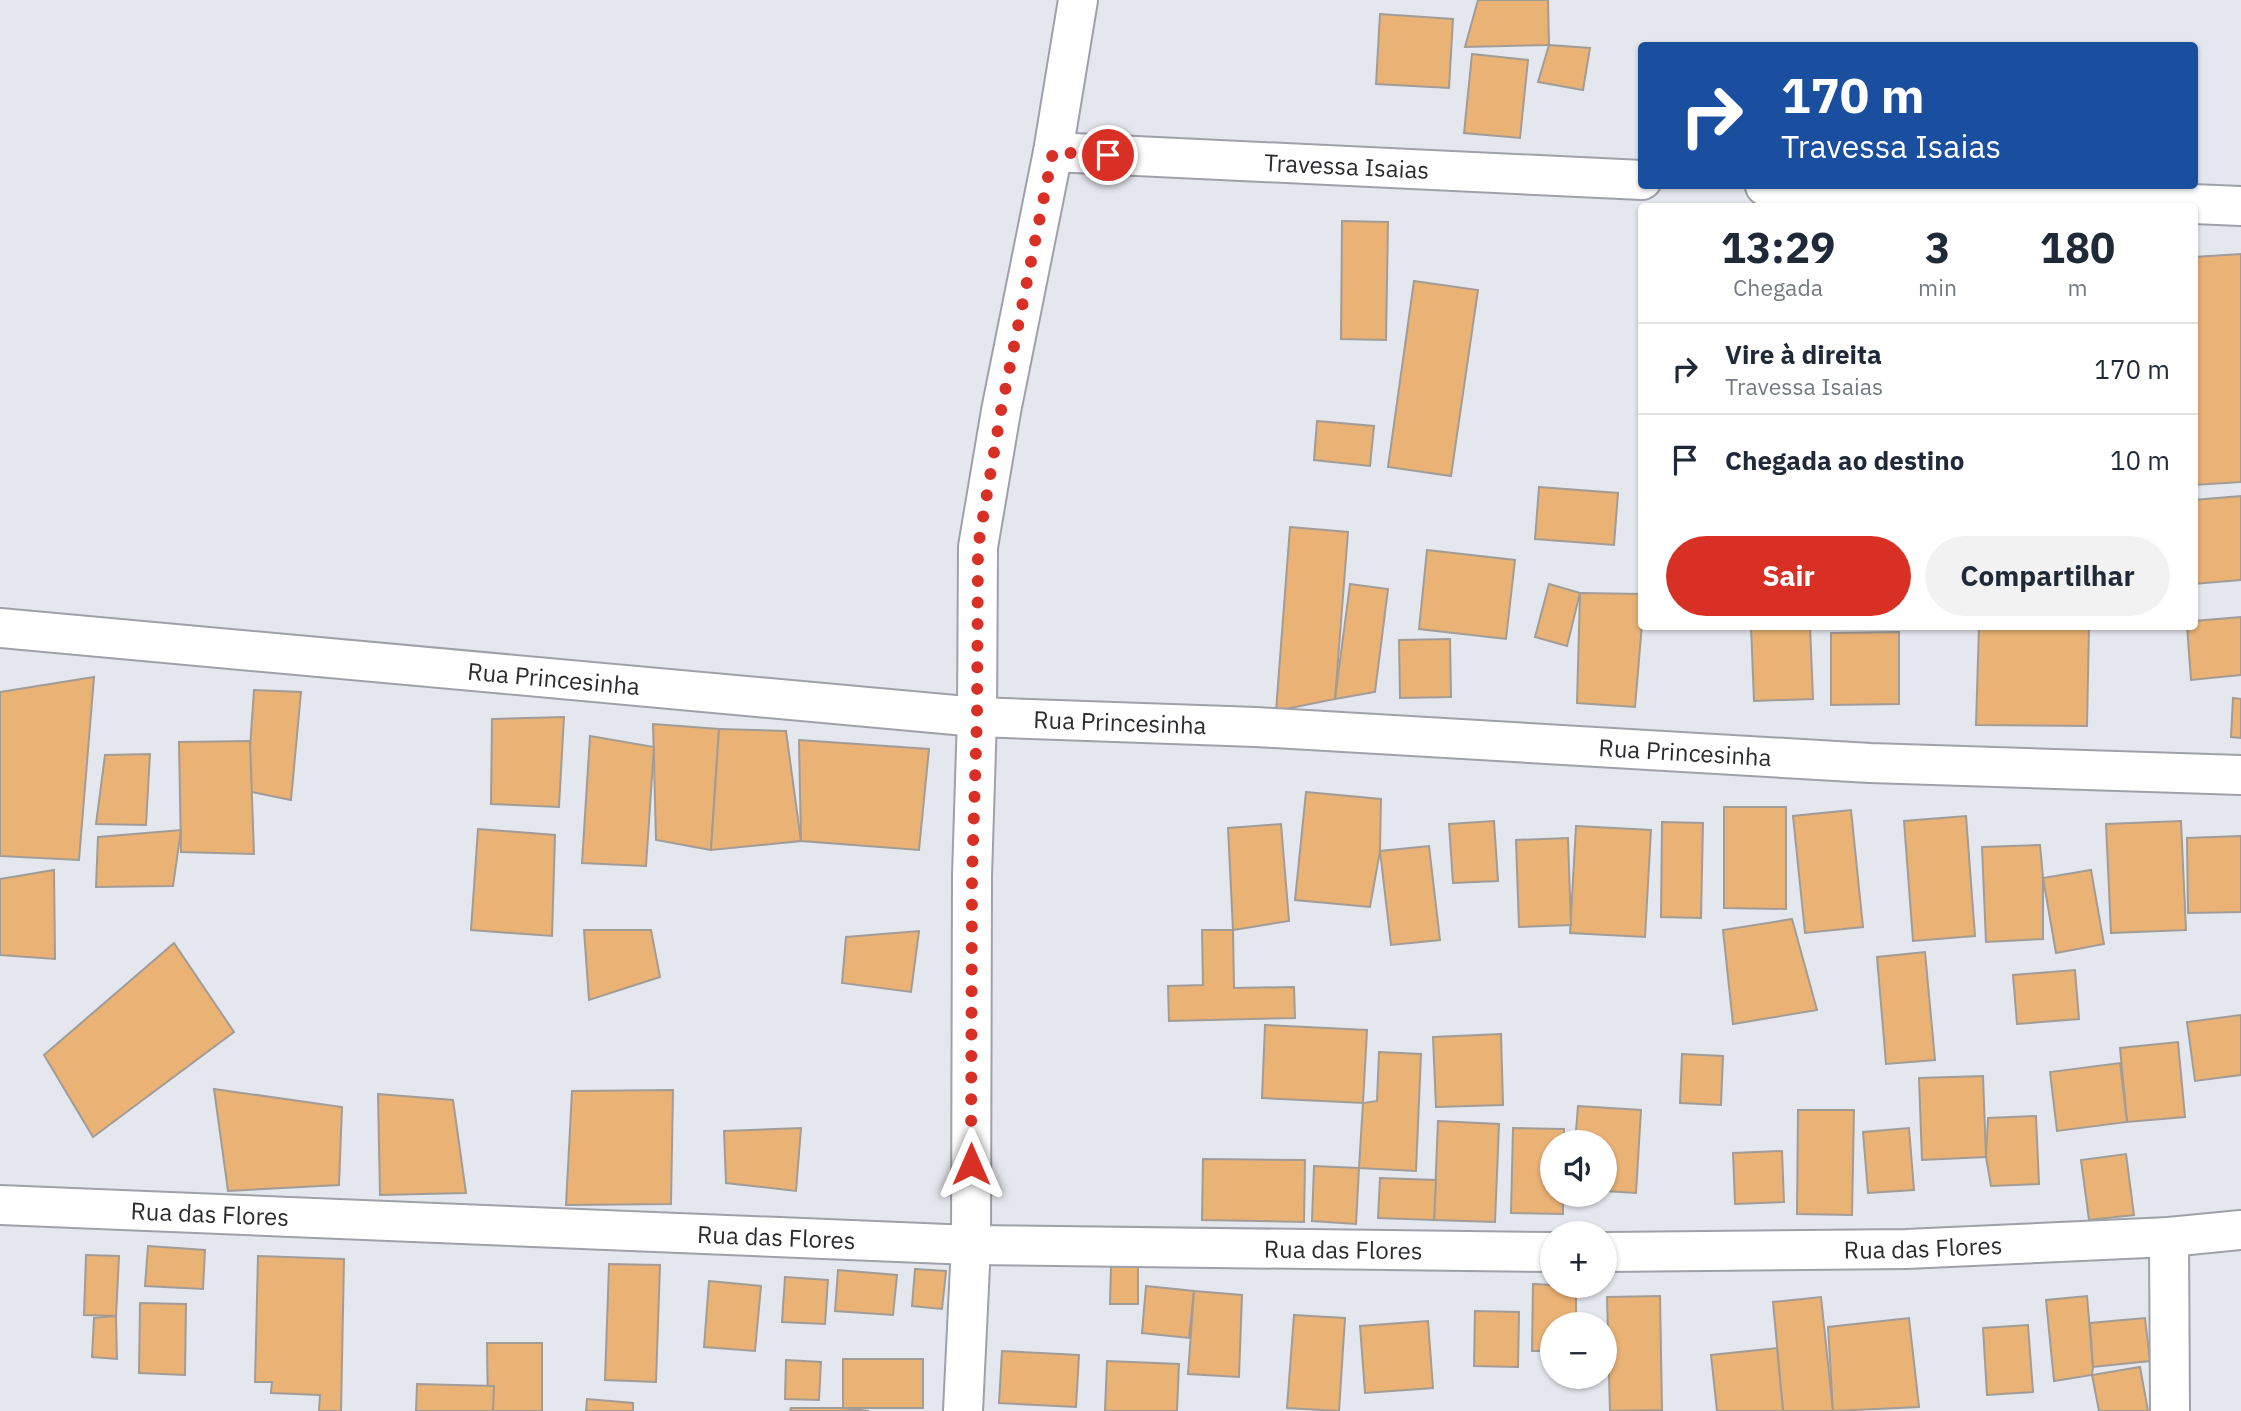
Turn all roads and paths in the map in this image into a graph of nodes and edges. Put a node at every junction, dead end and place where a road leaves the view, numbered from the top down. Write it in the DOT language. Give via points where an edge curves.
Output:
graph roads {
  1 [pos="1078,0"];
  2 [pos="1053,152"];
  3 [pos="1638,180"];
  4 [pos="1836,189"];
  5 [pos="2170,203"];
  6 [pos="2198,204"];
  7 [pos="2241,206"];
  8 [pos="0,628"];
  9 [pos="977,717"];
  10 [pos="2241,775"];
  11 [pos="0,1205"];
  12 [pos="2241,1230"];
  13 [pos="2169,1237"];
  14 [pos="971,1245"];
  15 [pos="1540,1252"];
  16 [pos="1617,1252"];
  17 [pos="963,1411"];
  18 [pos="2170,1411"];
  1 -- 2 [label="street"];
  2 -- 3 [label="street, Travessa Isaias"];
  2 -- 9 [label="street" via="978,547"];
  4 -- 5 [label="street"];
  6 -- 7 [label="street"];
  8 -- 9 [label="street, Rua Princesinha"];
  9 -- 10 [label="street, Rua Princesinha" via="1256,727 1870,763"];
  9 -- 14 [label="street"];
  11 -- 14 [label="street, Rua das Flores"];
  12 -- 13 [label="street, Rua das Flores"];
  13 -- 16 [label="street, Rua das Flores" via="1906,1249"];
  13 -- 18 [label="street"];
  14 -- 15 [label="street, Rua das Flores"];
  14 -- 17 [label="street"];
}
